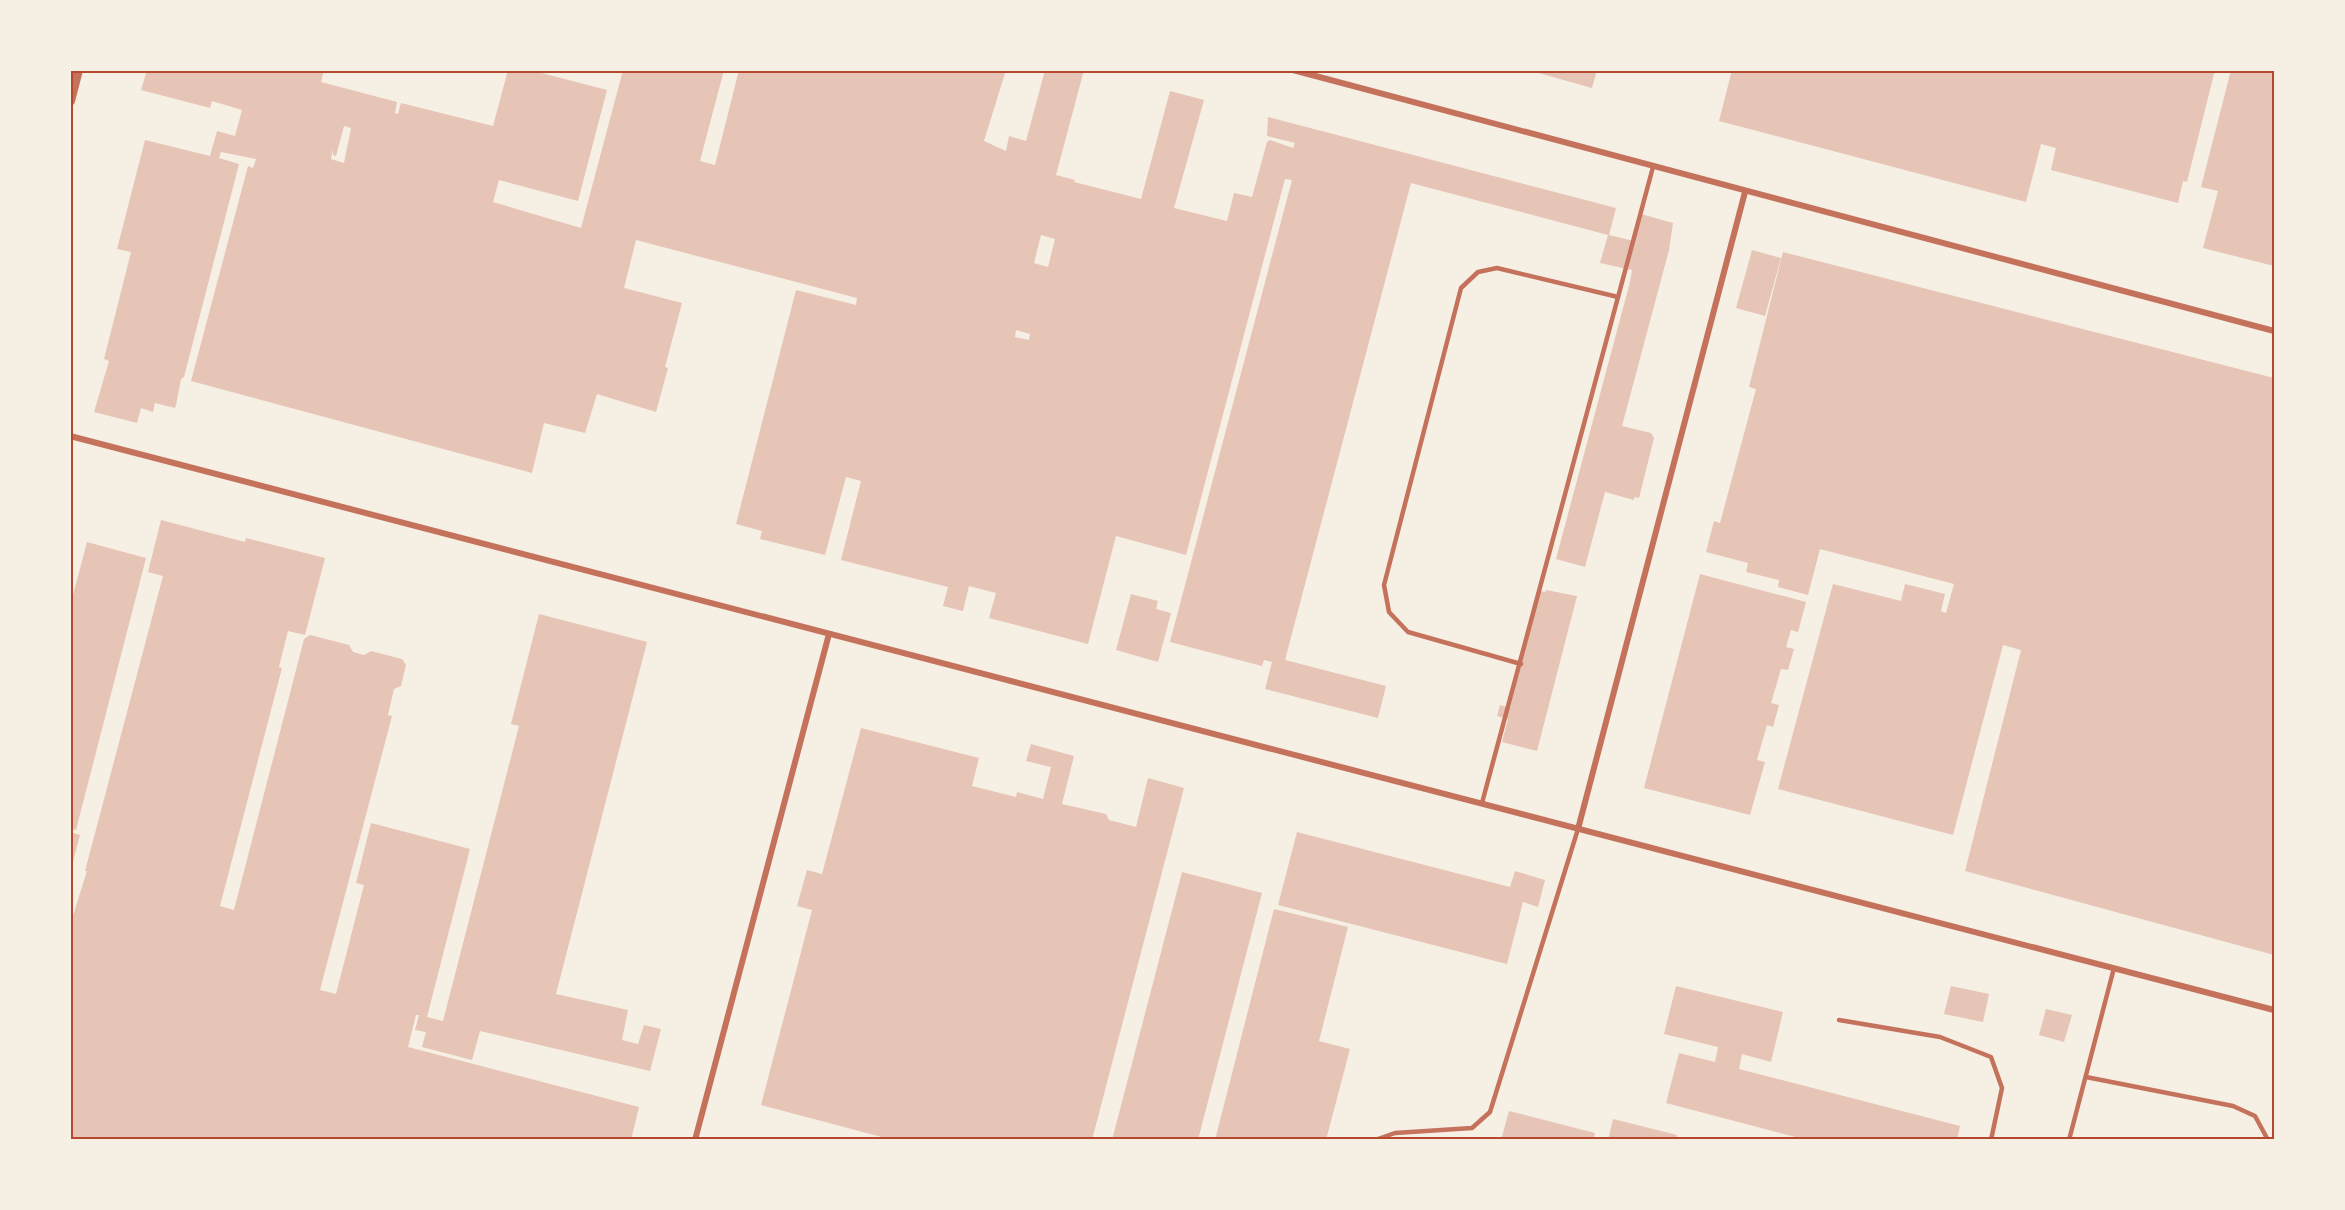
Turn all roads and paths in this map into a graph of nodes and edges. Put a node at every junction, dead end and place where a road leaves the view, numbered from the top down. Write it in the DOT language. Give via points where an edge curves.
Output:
graph roads {
  1 [pos="78,70"];
  2 [pos="1293,70"];
  3 [pos="70,101"];
  4 [pos="1653,167"];
  5 [pos="1745,192"];
  6 [pos="1618,297"];
  7 [pos="2274,331"];
  8 [pos="70,436"];
  9 [pos="829,634"];
  10 [pos="1521,664"];
  11 [pos="1482,803"];
  12 [pos="1578,829"];
  13 [pos="2114,968"];
  14 [pos="2274,1010"];
  15 [pos="1839,1020"];
  16 [pos="2086,1077"];
  17 [pos="695,1140"];
  18 [pos="1376,1140"];
  19 [pos="1991,1140"];
  20 [pos="2069,1140"];
  21 [pos="2268,1140"];
  1 -- 3 [label="street"];
  2 -- 4 [label="street"];
  4 -- 5 [label="street"];
  4 -- 6 [label="lane"];
  5 -- 7 [label="street"];
  5 -- 12 [label="street"];
  6 -- 10 [label="lane"];
  6 -- 10 [label="lane" via="1497,268 1478,272 1461,288 1384,585 1389,612 1408,632"];
  8 -- 9 [label="street"];
  9 -- 11 [label="street"];
  9 -- 17 [label="street"];
  10 -- 11 [label="lane"];
  11 -- 12 [label="street"];
  12 -- 13 [label="street"];
  12 -- 18 [label="lane" via="1490,1112 1472,1128 1395,1133"];
  13 -- 14 [label="street"];
  13 -- 16 [label="lane"];
  15 -- 19 [label="lane" via="1940,1037 1991,1057 2002,1088"];
  16 -- 20 [label="lane"];
  16 -- 21 [label="lane" via="2233,1106 2255,1116"];
}
